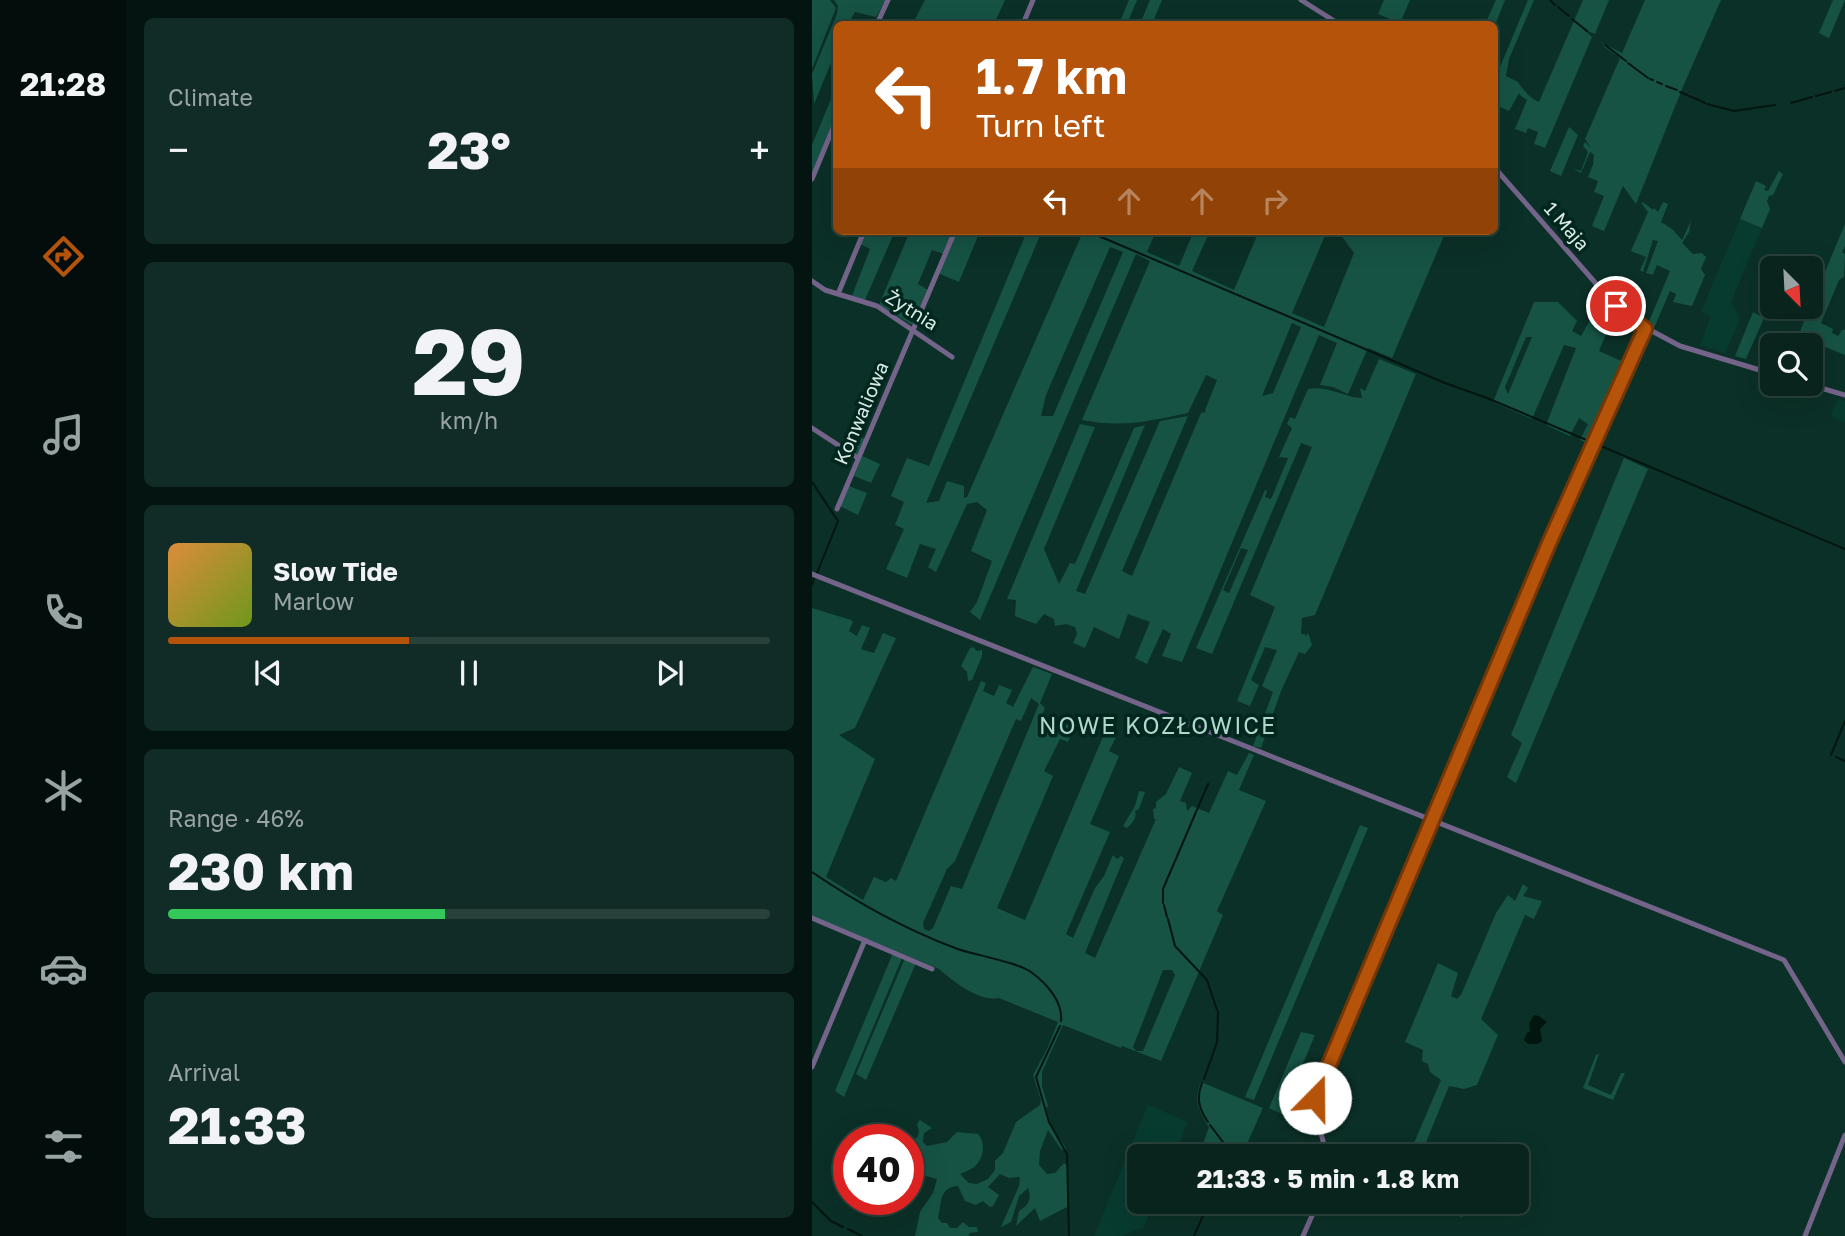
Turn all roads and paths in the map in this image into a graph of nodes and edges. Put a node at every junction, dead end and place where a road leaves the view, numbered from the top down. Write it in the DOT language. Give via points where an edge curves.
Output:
graph roads {
  1 [pos="888,0"];
  2 [pos="1032,0"];
  3 [pos="1301,0"];
  4 [pos="878,21"];
  5 [pos="1024,21"];
  6 [pos="1334,21"];
  7 [pos="833,128"];
  8 [pos="1498,172"];
  9 [pos="812,179"];
  10 [pos="862,235"];
  11 [pos="953,235"];
  12 [pos="812,281"];
  13 [pos="838,294"];
  14 [pos="913,328"];
  15 [pos="1645,329"];
  16 [pos="952,357"];
  17 [pos="1760,370"];
  18 [pos="1823,389"];
  19 [pos="1845,396"];
  20 [pos="812,428"];
  21 [pos="859,458"];
  22 [pos="837,509"];
  23 [pos="812,575"];
  24 [pos="1431,821"];
  25 [pos="812,918"];
  26 [pos="865,940"];
  27 [pos="932,969"];
  28 [pos="1845,1062"];
  29 [pos="812,1067"];
  30 [pos="1845,1135"];
  31 [pos="1324,1144"];
  32 [pos="1313,1214"];
  33 [pos="1303,1236"];
  34 [pos="1805,1236"];
  1 -- 4 [label="street"];
  2 -- 5 [label="street"];
  3 -- 6 [label="street"];
  7 -- 9 [label="street"];
  8 -- 15 [label="street, 1 Maja" via="1616,306"];
  10 -- 13 [label="street"];
  11 -- 14 [label="street, Konwaliowa"];
  12 -- 13 [label="street, Żytnia"];
  13 -- 14 [label="street, Żytnia" via="877,306"];
  14 -- 16 [label="street, Żytnia"];
  14 -- 21 [label="street, Konwaliowa"];
  15 -- 17 [label="street, 1 Maja" via="1679,346"];
  15 -- 24 [label="street"];
  18 -- 19 [label="street"];
  20 -- 21 [label="street"];
  21 -- 22 [label="street, Konwaliowa"];
  23 -- 24 [label="street"];
  24 -- 28 [label="street" via="1784,960"];
  24 -- 31 [label="street" via="1315,1098"];
  25 -- 26 [label="street"];
  26 -- 27 [label="street"];
  26 -- 29 [label="street"];
  30 -- 34 [label="street"];
  32 -- 33 [label="street"];
}
